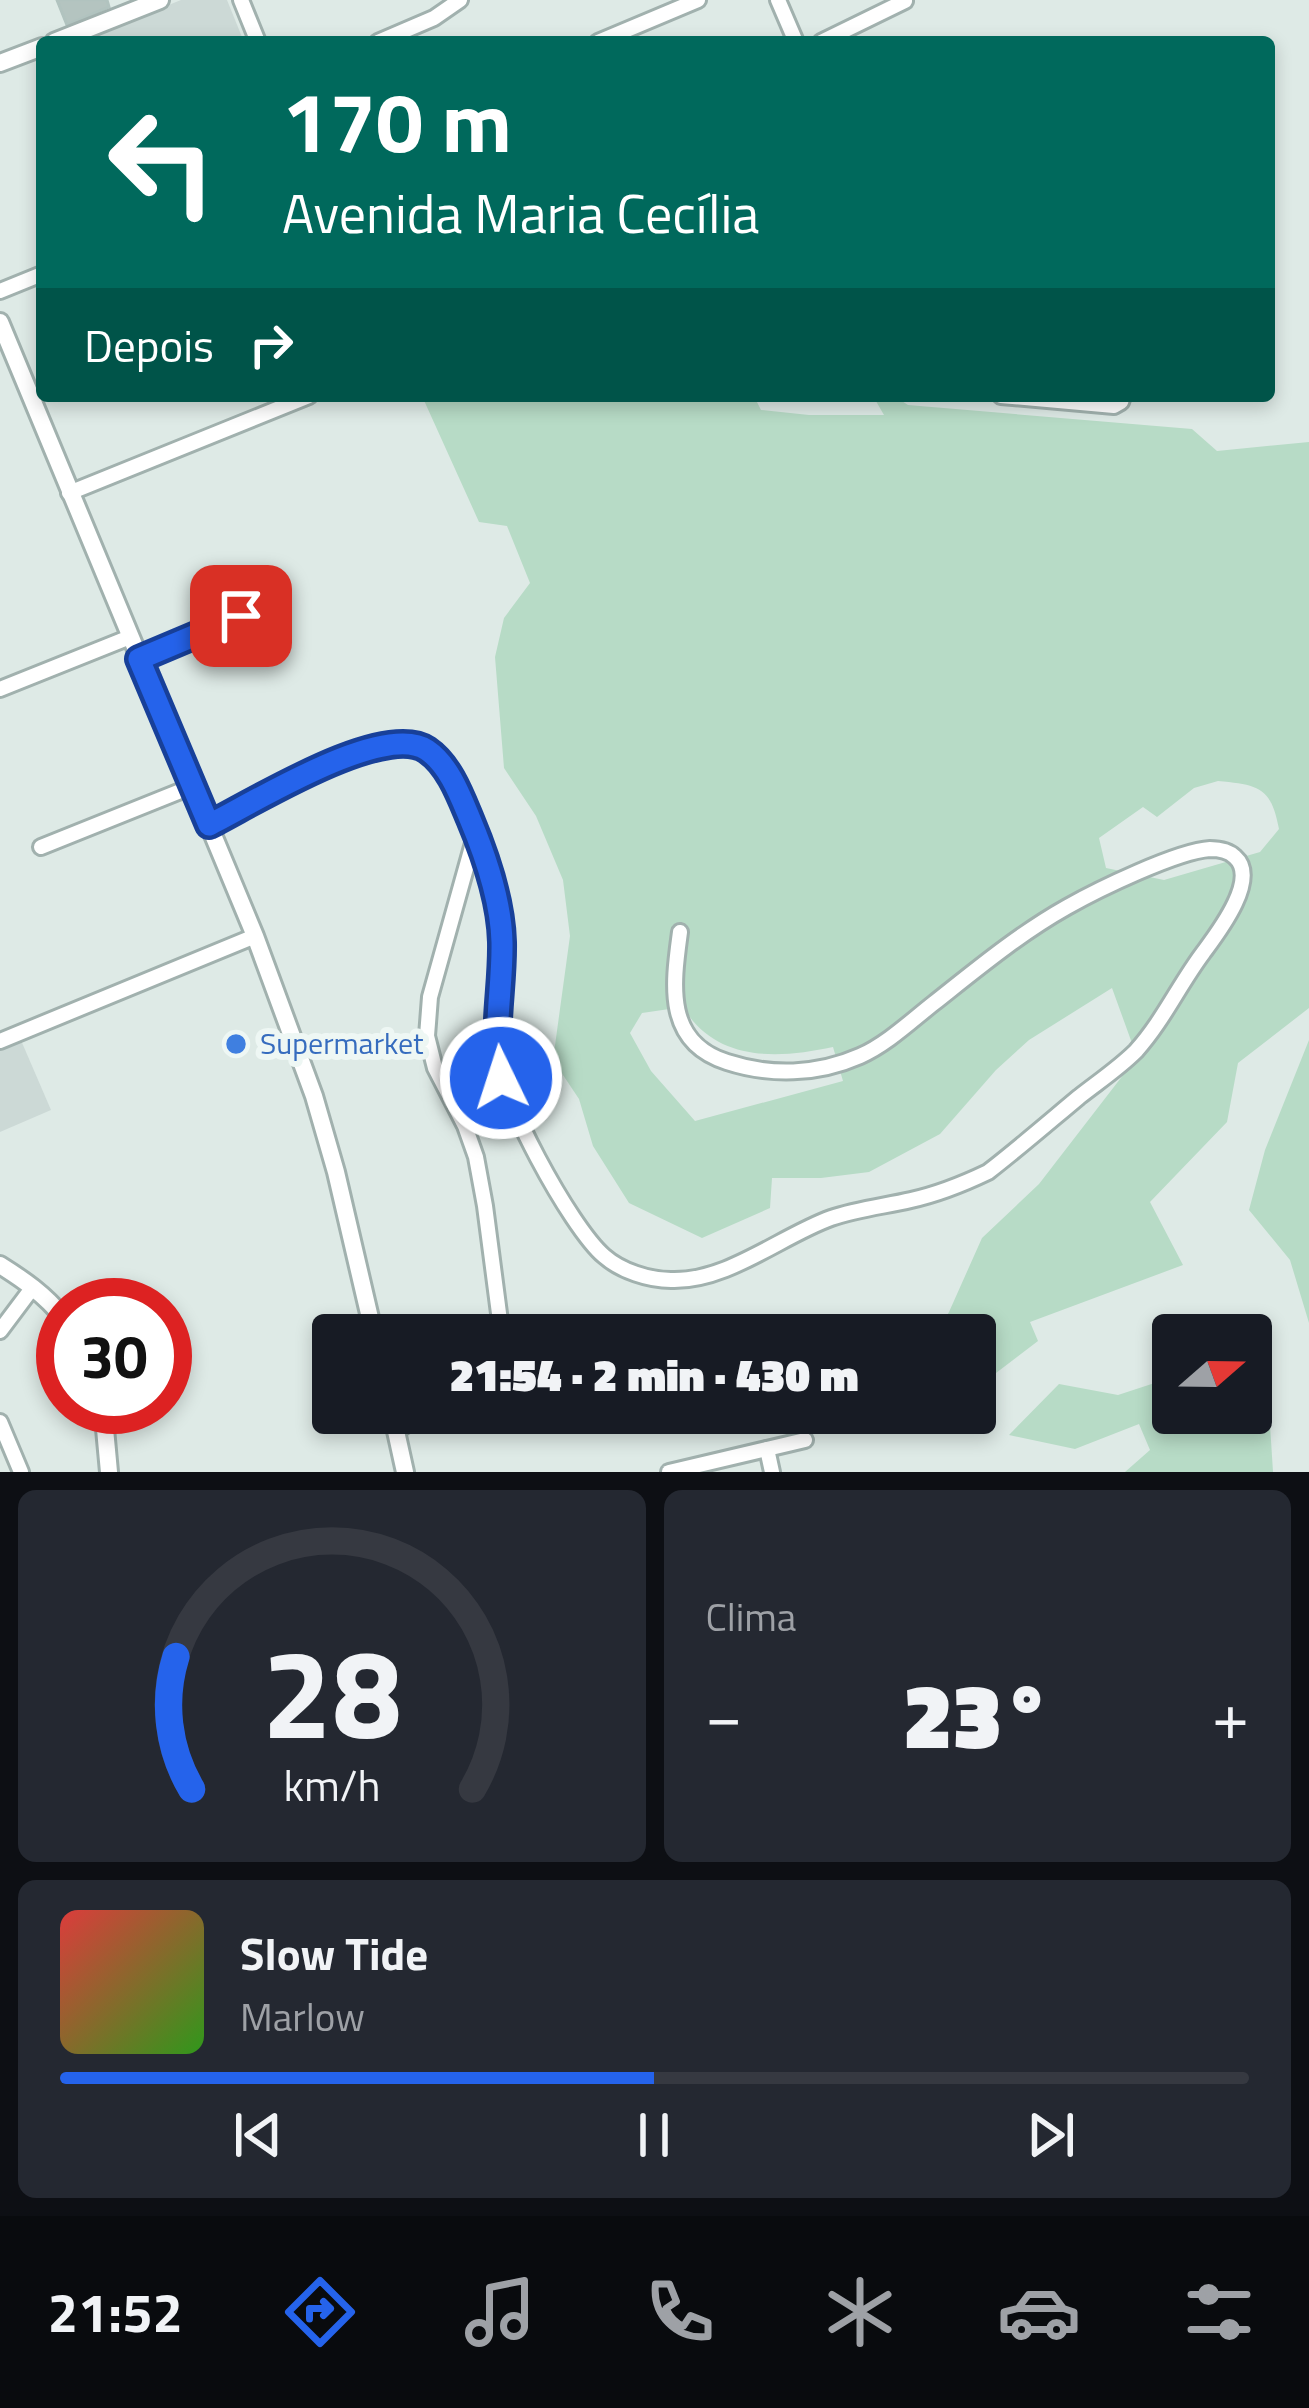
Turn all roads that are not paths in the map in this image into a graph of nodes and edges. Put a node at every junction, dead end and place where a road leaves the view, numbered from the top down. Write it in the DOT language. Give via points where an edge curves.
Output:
graph roads {
  1 [pos="160,0"];
  2 [pos="241,0"];
  3 [pos="460,0"];
  4 [pos="698,0"];
  5 [pos="778,0"];
  6 [pos="905,1"];
  7 [pos="69,36"];
  8 [pos="256,36"];
  9 [pos="391,36"];
  10 [pos="612,36"];
  11 [pos="793,36"];
  12 [pos="833,36"];
  13 [pos="36,48"];
  14 [pos="0,63"];
  15 [pos="36,276"];
  16 [pos="0,291"];
  17 [pos="0,322"];
  18 [pos="294,402"];
  19 [pos="1069,402"];
  20 [pos="1121,402"];
  21 [pos="69,493"];
  22 [pos="275,602"];
  23 [pos="130,637"];
  24 [pos="139,659"];
  25 [pos="0,688"];
  26 [pos="193,786"];
  27 [pos="209,825"];
  28 [pos="476,834"];
  29 [pos="41,847"];
  30 [pos="680,932"];
  31 [pos="255,936"];
  32 [pos="0,1041"];
  33 [pos="0,1265"];
  34 [pos="33,1287"];
  35 [pos="36,1289"];
  36 [pos="369,1314"];
  37 [pos="499,1314"];
  38 [pos="0,1331"];
  39 [pos="0,1422"];
  40 [pos="106,1434"];
  41 [pos="397,1434"];
  42 [pos="805,1440"];
  43 [pos="767,1449"];
  44 [pos="21,1472"];
  45 [pos="110,1472"];
  46 [pos="405,1472"];
  47 [pos="669,1472"];
  48 [pos="772,1472"];
  1 -- 7 [label="street"];
  2 -- 8 [label="street"];
  3 -- 9 [label="street"];
  4 -- 10 [label="street"];
  5 -- 11 [label="street"];
  6 -- 12 [label="street"];
  13 -- 14 [label="street"];
  15 -- 16 [label="street"];
  17 -- 21 [label="street"];
  18 -- 21 [label="street"];
  19 -- 20 [label="street"];
  21 -- 23 [label="street"];
  22 -- 24 [label="street"];
  23 -- 24 [label="street"];
  23 -- 25 [label="street"];
  24 -- 26 [label="street"];
  26 -- 27 [label="street"];
  26 -- 29 [label="street"];
  27 -- 28 [label="street" via="344,757 405,742 447,770"];
  27 -- 31 [label="street"];
  28 -- 30 [label="street" via="502,941 495,1049 501,1078 576,1226 606,1258 674,1281 746,1260 837,1216 918,1199 988,1172 1135,1052 1220,930 1243,878 1234,856 1220,849 1126,878 1003,948 872,1049 782,1073 712,1058 688,1036 673,983"];
  28 -- 37 [label="street" via="430,997 427,1036 476,1157"];
  31 -- 32 [label="street"];
  31 -- 36 [label="street" via="320,1114"];
  33 -- 34 [label="street"];
  34 -- 35 [label="street"];
  34 -- 38 [label="street"];
  39 -- 44 [label="street"];
  40 -- 45 [label="street"];
  41 -- 46 [label="street"];
  42 -- 43 [label="street"];
  43 -- 47 [label="street"];
  43 -- 48 [label="street"];
}
